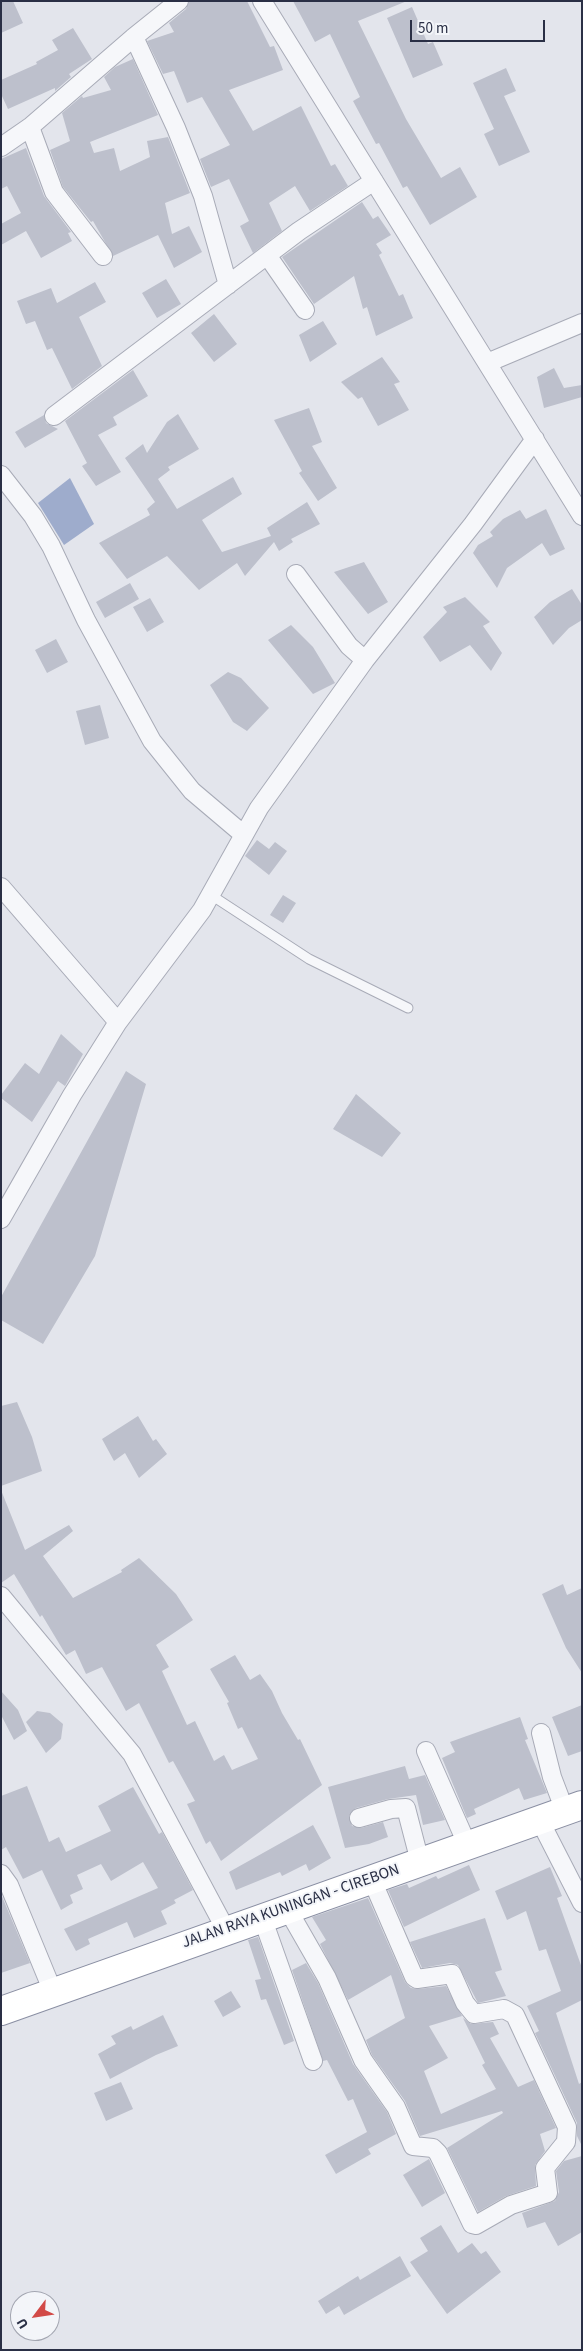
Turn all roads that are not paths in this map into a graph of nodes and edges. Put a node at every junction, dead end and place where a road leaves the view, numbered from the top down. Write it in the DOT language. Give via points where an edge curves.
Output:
graph roads {
  1 [pos="179,1"];
  2 [pos="262,1"];
  3 [pos="134,37"];
  4 [pos="30,127"];
  5 [pos="3,142"];
  6 [pos="374,181"];
  7 [pos="268,255"];
  8 [pos="103,256"];
  9 [pos="228,285"];
  10 [pos="305,310"];
  11 [pos="582,323"];
  12 [pos="487,363"];
  13 [pos="54,416"];
  14 [pos="535,439"];
  15 [pos="1,474"];
  16 [pos="582,516"];
  17 [pos="296,574"];
  18 [pos="365,660"];
  19 [pos="244,835"];
  20 [pos="1,887"];
  21 [pos="211,895"];
  22 [pos="408,1008"];
  23 [pos="118,1022"];
  24 [pos="1,1219"];
  25 [pos="1,1596"];
  26 [pos="540,1733"];
  27 [pos="426,1751"];
  28 [pos="562,1812"];
  29 [pos="359,1818"];
  30 [pos="467,1844"];
  31 [pos="420,1862"];
  32 [pos="1,1874"];
  33 [pos="372,1880"];
  34 [pos="582,1902"];
  35 [pos="275,1913"];
  36 [pos="226,1930"];
  37 [pos="53,1992"];
  38 [pos="1,2011"];
  39 [pos="312,2061"];
  40 [pos="575,2141"];
  1 -- 3 [label="street"];
  2 -- 6 [label="street"];
  3 -- 4 [label="street"];
  3 -- 9 [label="street" via="203,196"];
  4 -- 5 [label="street"];
  4 -- 8 [label="street" via="54,192"];
  6 -- 7 [label="street"];
  6 -- 12 [label="street"];
  7 -- 9 [label="street"];
  7 -- 10 [label="street"];
  9 -- 13 [label="street"];
  11 -- 12 [label="street"];
  12 -- 14 [label="street"];
  14 -- 16 [label="street"];
  14 -- 18 [label="street" via="473,524"];
  15 -- 19 [label="street" via="33,516 152,741 192,791"];
  17 -- 18 [label="street" via="349,646"];
  18 -- 19 [label="street"];
  19 -- 21 [label="street"];
  20 -- 23 [label="street"];
  21 -- 22 [label="lane" via="309,959"];
  21 -- 23 [label="street"];
  23 -- 24 [label="street" via="72,1094"];
  25 -- 36 [label="street" via="132,1754"];
  26 -- 28 [label="street"];
  27 -- 30 [label="street"];
  28 -- 30 [label="highway, JALAN RAYA KUNINGAN - CIREBON"];
  28 -- 34 [label="street"];
  29 -- 31 [label="street" via="406,1808"];
  30 -- 31 [label="highway, JALAN RAYA KUNINGAN - CIREBON"];
  31 -- 33 [label="highway, JALAN RAYA KUNINGAN - CIREBON"];
  32 -- 37 [label="street" via="9,1885"];
  33 -- 35 [label="highway, JALAN RAYA KUNINGAN - CIREBON"];
  33 -- 40 [label="street" via="414,1977 452,1974 465,2003 474,2014 504,2009 515,2015"];
  35 -- 36 [label="highway, JALAN RAYA KUNINGAN - CIREBON"];
  35 -- 39 [label="street"];
  35 -- 40 [label="street" via="327,1978 362,2060 396,2108 413,2146 433,2148 438,2153 472,2224 548,2192 544,2168 566,2142"];
  36 -- 37 [label="highway, JALAN RAYA KUNINGAN - CIREBON"];
  37 -- 38 [label="highway, JALAN RAYA KUNINGAN - CIREBON"];
}
